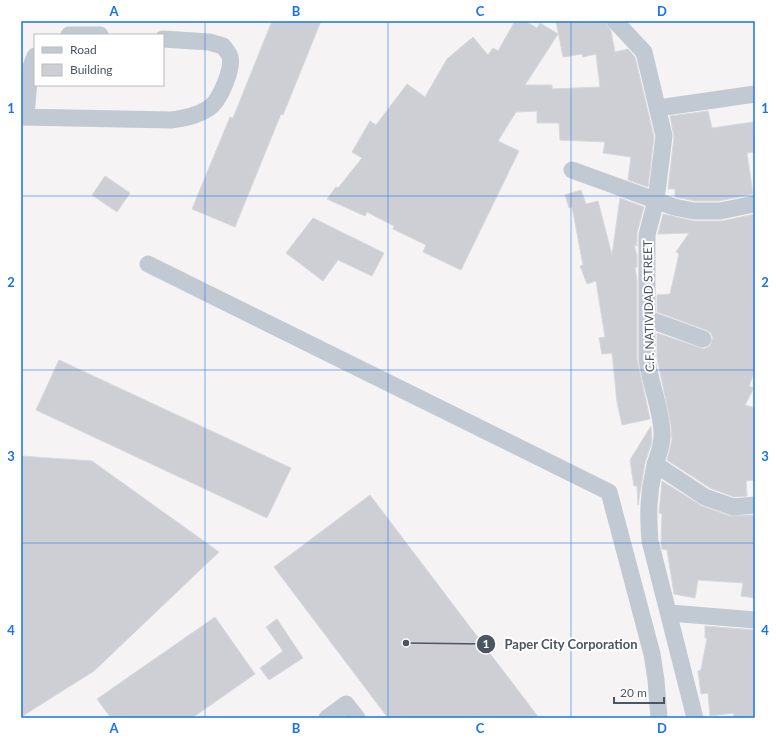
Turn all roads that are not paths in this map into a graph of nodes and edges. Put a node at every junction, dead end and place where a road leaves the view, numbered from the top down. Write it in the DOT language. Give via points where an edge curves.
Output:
graph roads {
  1 [pos="615,21"];
  2 [pos="164,39"];
  3 [pos="34,59"];
  4 [pos="755,94"];
  5 [pos="658,108"];
  6 [pos="24,117"];
  7 [pos="572,170"];
  8 [pos="656,200"];
  9 [pos="754,204"];
  10 [pos="148,264"];
  11 [pos="648,319"];
  12 [pos="704,339"];
  13 [pos="655,464"];
  14 [pos="755,504"];
  15 [pos="670,613"];
  16 [pos="755,620"];
  17 [pos="327,718"];
  18 [pos="357,718"];
  19 [pos="659,718"];
  20 [pos="695,718"];
  1 -- 5 [label="street, C.F. NATIVIDAD STREET" via="644,52"];
  2 -- 6 [label="street" via="209,42 223,46 230,56 230,70 212,107 192,117 171,120"];
  3 -- 6 [label="street" via="30,69"];
  4 -- 5 [label="street"];
  5 -- 8 [label="street, C.F. NATIVIDAD STREET" via="664,136"];
  7 -- 8 [label="street"];
  8 -- 9 [label="street" via="674,207 703,212"];
  8 -- 11 [label="street, C.F. NATIVIDAD STREET" via="648,235"];
  10 -- 19 [label="street" via="609,492 652,654"];
  11 -- 12 [label="street"];
  11 -- 13 [label="street, C.F. NATIVIDAD STREET" via="649,379 662,434"];
  13 -- 14 [label="street" via="705,497 733,507"];
  13 -- 15 [label="street, C.F. NATIVIDAD STREET" via="648,513 650,540"];
  15 -- 16 [label="street"];
  15 -- 20 [label="street, C.F. NATIVIDAD STREET"];
  17 -- 18 [label="street" via="346,704"];
}
